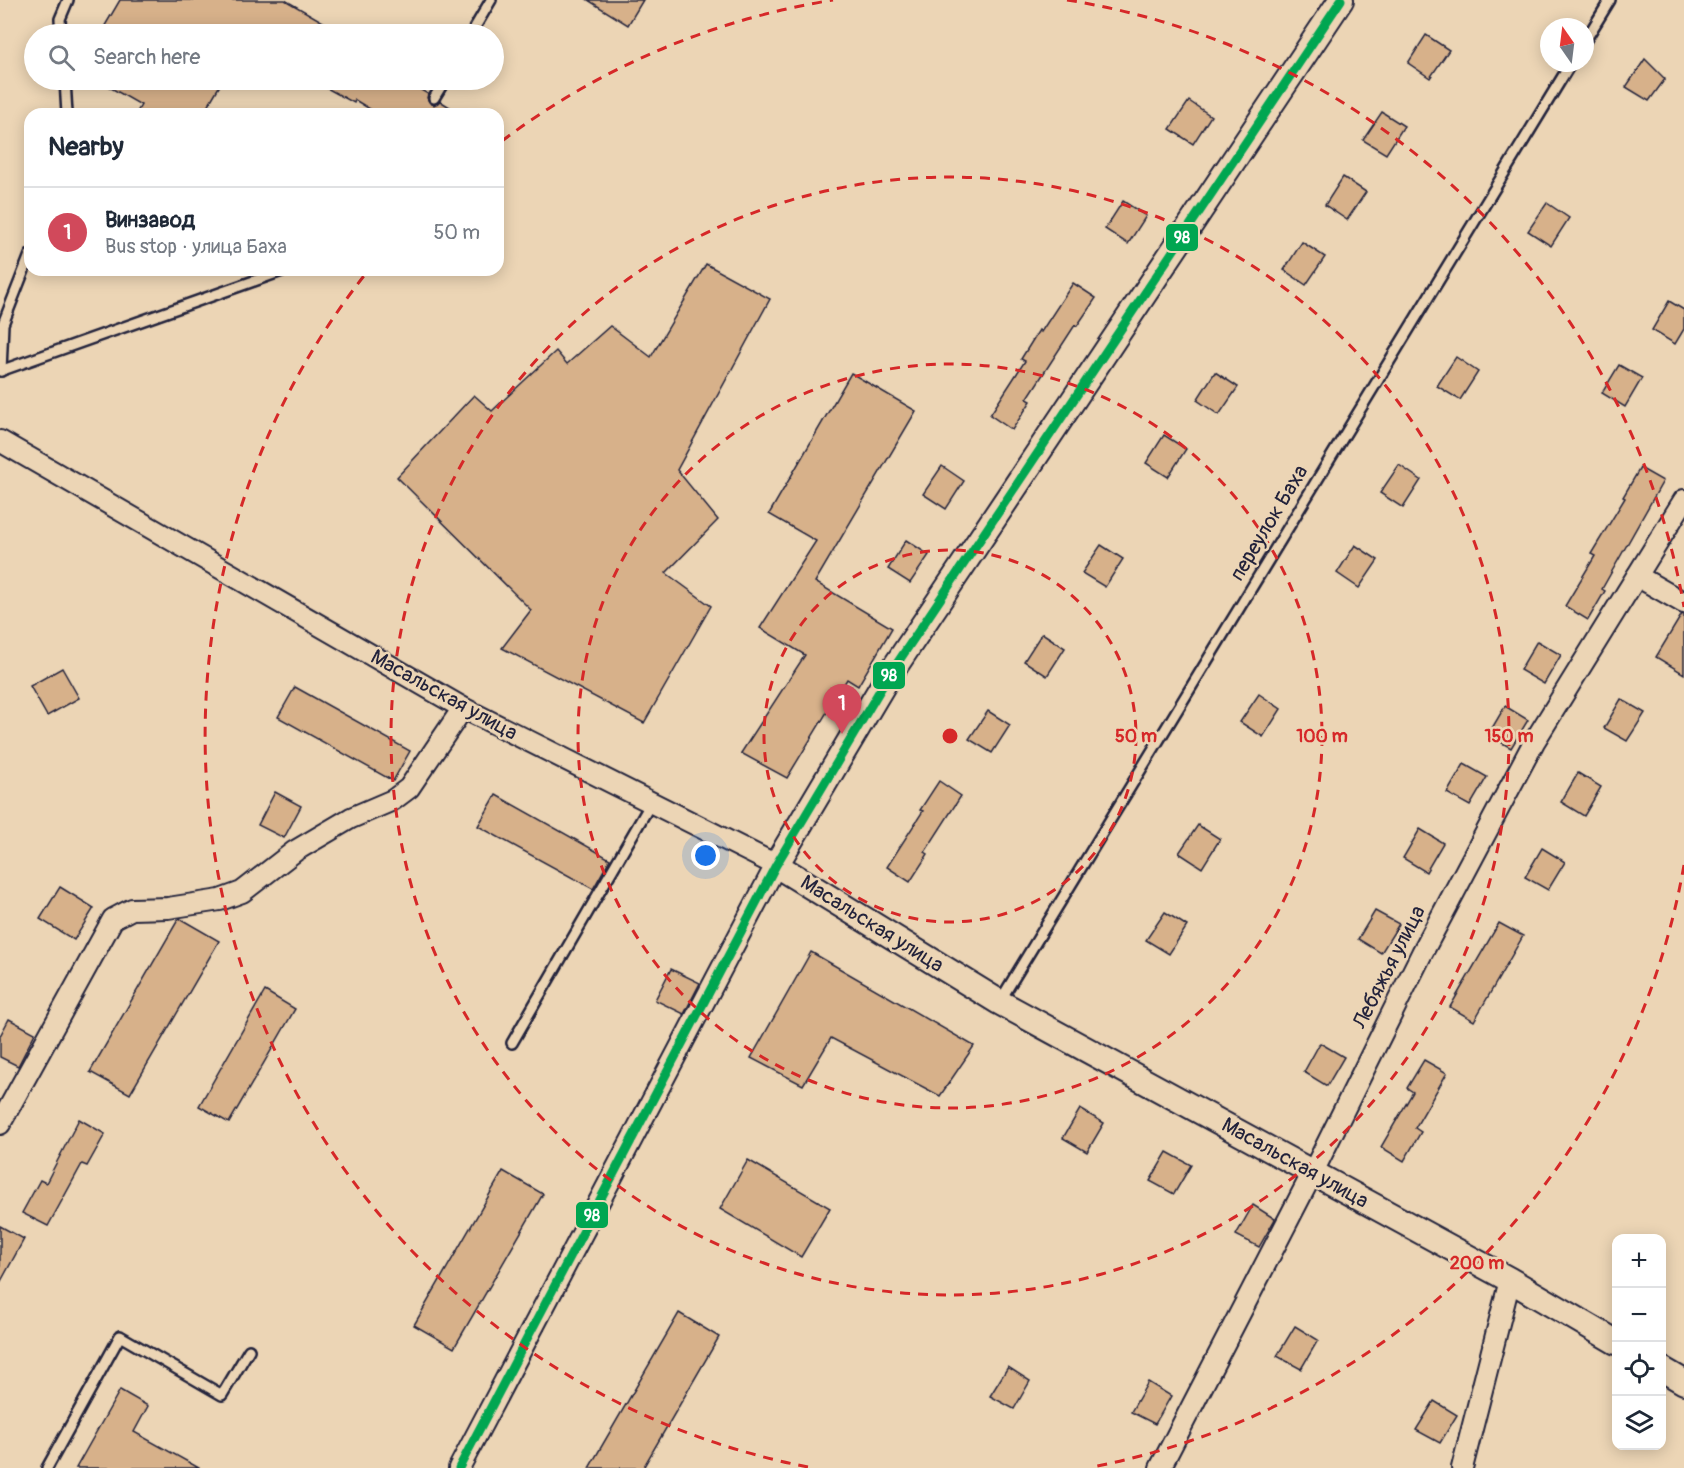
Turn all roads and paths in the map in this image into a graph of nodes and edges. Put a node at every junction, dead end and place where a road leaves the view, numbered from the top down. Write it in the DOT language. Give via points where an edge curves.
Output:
graph roads {
  1 [pos="68,0"];
  2 [pos="491,0"];
  3 [pos="1341,0"];
  4 [pos="1610,0"];
  5 [pos="60,24"];
  6 [pos="477,24"];
  7 [pos="1594,26"];
  8 [pos="1566,72"];
  9 [pos="65,90"];
  10 [pos="439,90"];
  11 [pos="434,98"];
  12 [pos="66,108"];
  13 [pos="24,270"];
  14 [pos="268,276"];
  15 [pos="0,371"];
  16 [pos="0,441"];
  17 [pos="1684,500"];
  18 [pos="1637,576"];
  19 [pos="1684,603"];
  20 [pos="463,708"];
  21 [pos="651,802"];
  22 [pos="776,865"];
  23 [pos="999,1002"];
  24 [pos="512,1043"];
  25 [pos="0,1124"];
  26 [pos="1313,1172"];
  27 [pos="1510,1280"];
  28 [pos="1612,1339"];
  29 [pos="249,1350"];
  30 [pos="1666,1371"];
  31 [pos="1684,1382"];
  32 [pos="47,1468"];
  33 [pos="459,1468"];
  34 [pos="1160,1468"];
  35 [pos="1462,1468"];
  1 -- 5 [label="lane"];
  2 -- 6 [label="lane"];
  3 -- 22 [label="street" via="886,680"];
  4 -- 7 [label="lane"];
  8 -- 23 [label="lane, переулок Баха"];
  9 -- 12 [label="lane"];
  10 -- 11 [label="lane"];
  13 -- 15 [label="lane" via="3,324"];
  14 -- 15 [label="lane"];
  16 -- 20 [label="street, Масальская улица"];
  17 -- 18 [label="street, Лебяжья улица"];
  18 -- 19 [label="street"];
  18 -- 26 [label="street, Лебяжья улица" via="1534,742 1422,953"];
  20 -- 21 [label="street, Масальская улица"];
  20 -- 25 [label="street" via="409,788 294,851 242,892 220,900 132,909 113,919"];
  21 -- 22 [label="street, Масальская улица"];
  21 -- 24 [label="lane"];
  22 -- 23 [label="street, Масальская улица"];
  22 -- 33 [label="street"];
  23 -- 26 [label="street, Масальская улица"];
  26 -- 27 [label="street, Масальская улица"];
  26 -- 34 [label="street, Лебяжья улица"];
  27 -- 28 [label="street, Масальская улица"];
  27 -- 35 [label="street"];
  29 -- 32 [label="lane" via="222,1395 120,1336"];
  30 -- 31 [label="street"];
}
